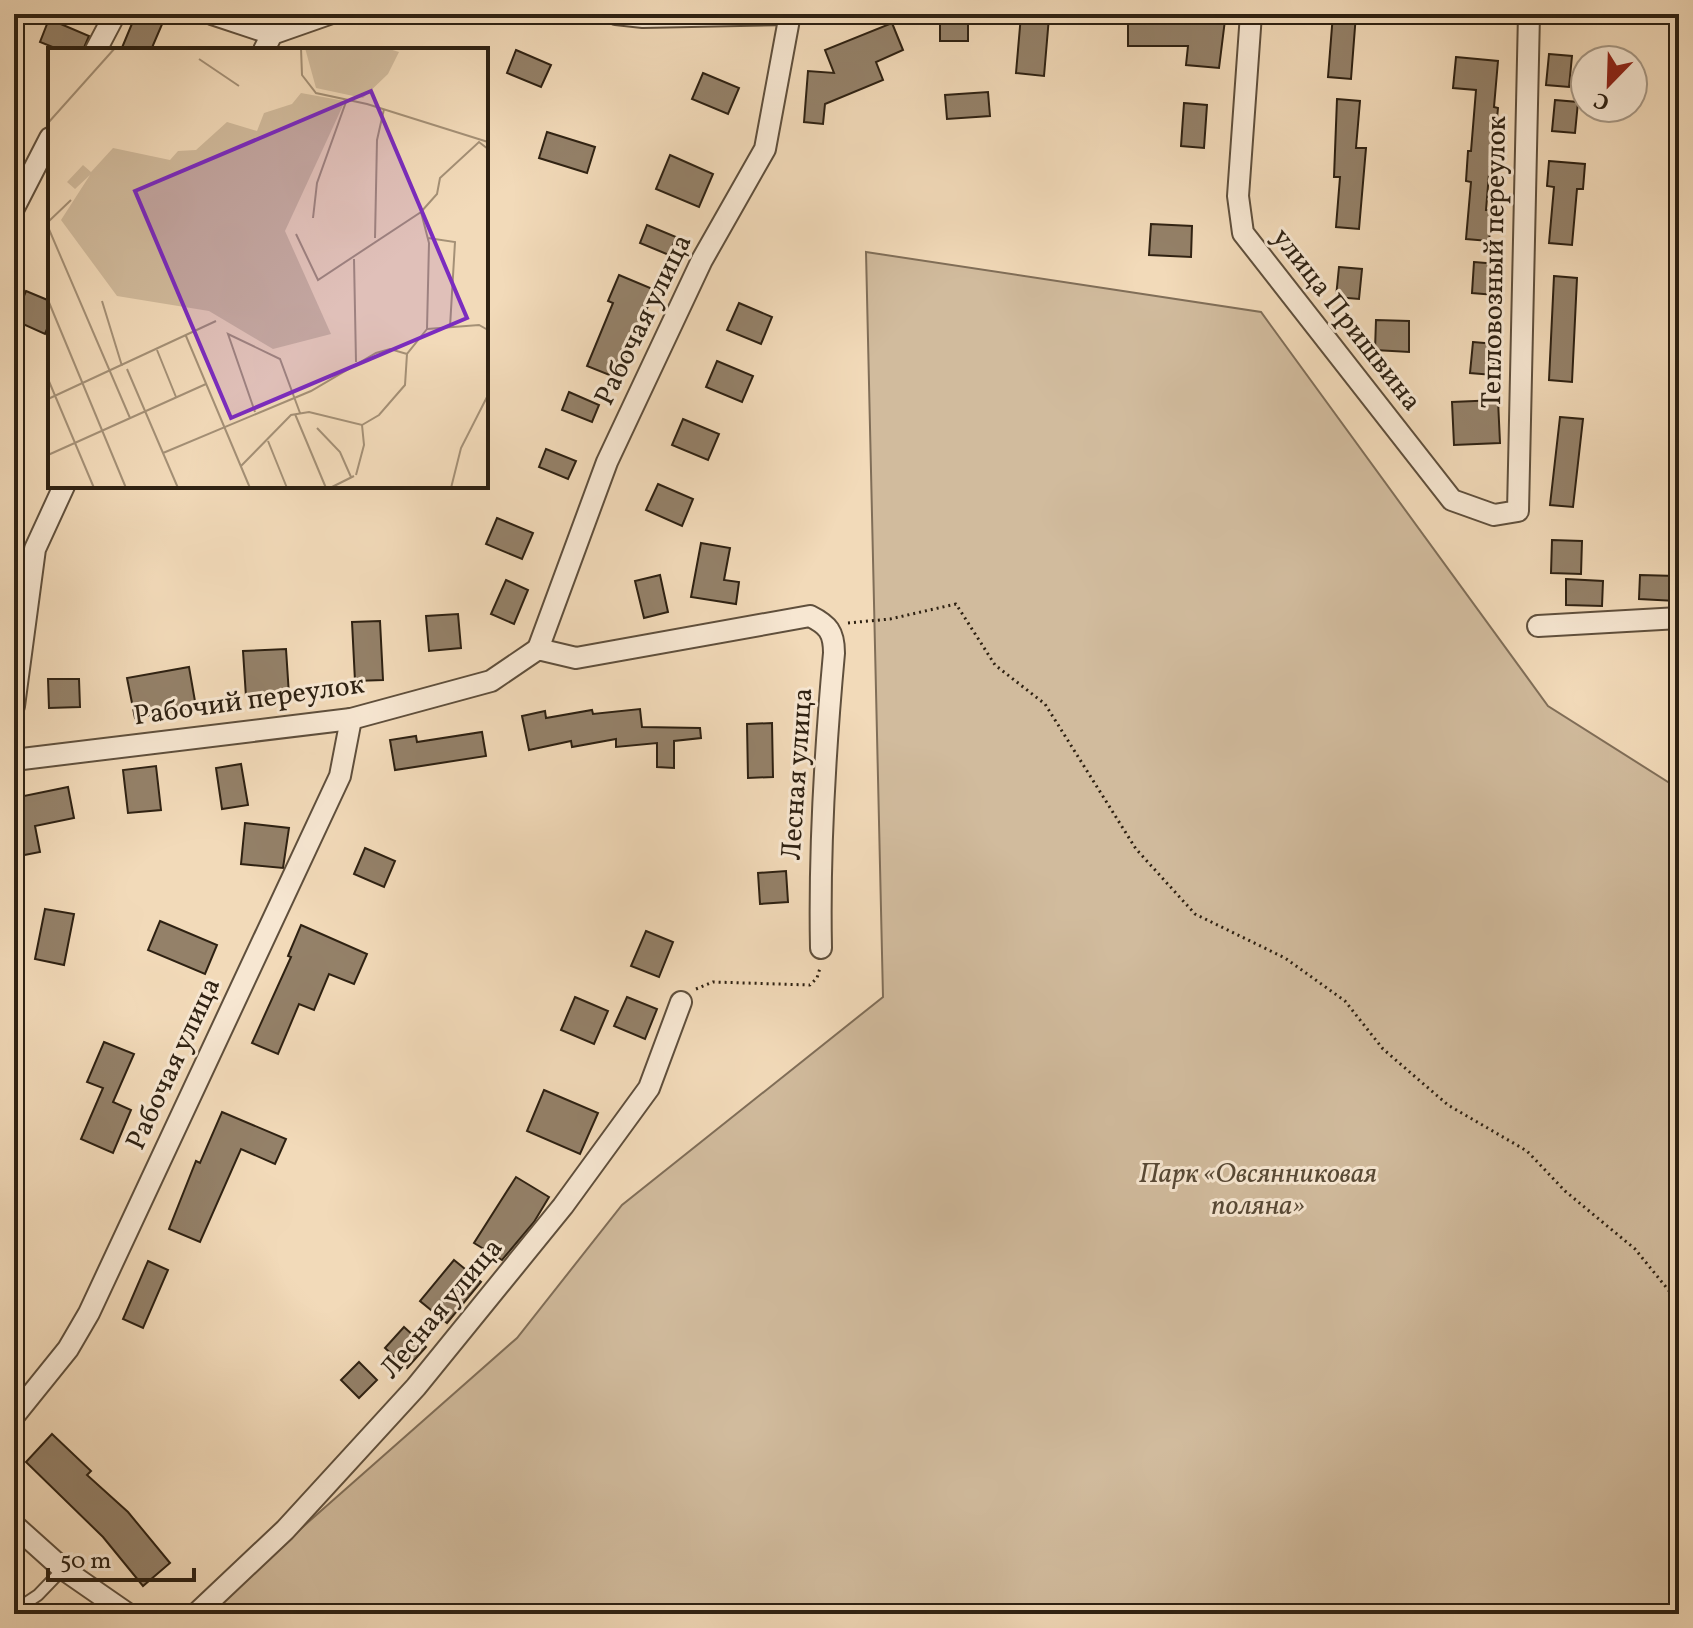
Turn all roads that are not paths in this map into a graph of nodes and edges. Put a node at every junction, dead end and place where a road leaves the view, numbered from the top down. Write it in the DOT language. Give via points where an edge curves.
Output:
graph roads {
  1 [pos="115,14"];
  2 [pos="212,14"];
  3 [pos="329,14"];
  4 [pos="616,14"];
  5 [pos="790,14"];
  6 [pos="1251,14"];
  7 [pos="1529,14"];
  8 [pos="238,18"];
  9 [pos="268,42"];
  10 [pos="97,48"];
  11 [pos="48,142"];
  12 [pos="14,208"];
  13 [pos="63,488"];
  14 [pos="1518,511"];
  15 [pos="22,583"];
  16 [pos="1679,618"];
  17 [pos="1538,626"];
  18 [pos="538,649"];
  19 [pos="14,706"];
  20 [pos="351,719"];
  21 [pos="14,760"];
  22 [pos="821,948"];
  23 [pos="681,1002"];
  24 [pos="14,1416"];
  25 [pos="14,1525"];
  26 [pos="63,1569"];
  27 [pos="14,1611"];
  28 [pos="128,1614"];
  29 [pos="196,1614"];
  1 -- 10 [label="street"];
  2 -- 8 [label="street"];
  3 -- 9 [label="street"];
  4 -- 5 [label="street"];
  5 -- 18 [label="street, Рабочая улица" via="765,149 702,260 607,462"];
  6 -- 14 [label="street, улица Пришвина" via="1238,196 1243,233 1452,500 1494,515"];
  7 -- 14 [label="street, Тепловозный переулок"];
  8 -- 9 [label="street"];
  11 -- 12 [label="street"];
  13 -- 15 [label="street"];
  15 -- 19 [label="street"];
  16 -- 17 [label="street"];
  18 -- 20 [label="street, Рабочий переулок" via="491,681"];
  18 -- 22 [label="street, Лесная улица" via="576,658 818,620 834,637 823,774"];
  20 -- 21 [label="street, Рабочий переулок"];
  20 -- 24 [label="street, Рабочая улица" via="340,776 89,1313 68,1349"];
  23 -- 29 [label="street, Лесная улица" via="649,1088 563,1206 416,1387 285,1530"];
  25 -- 26 [label="street"];
  26 -- 27 [label="lane"];
  26 -- 28 [label="street"];
}
